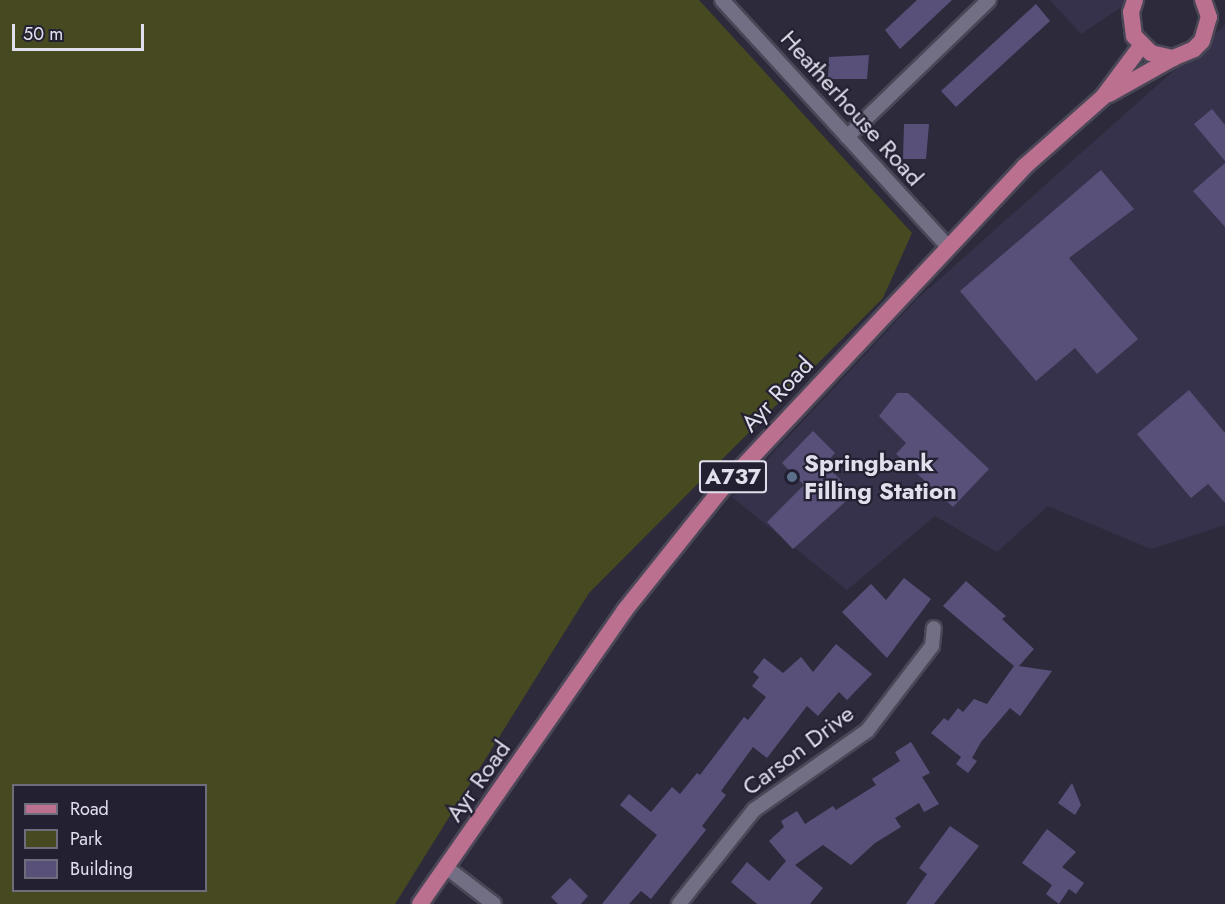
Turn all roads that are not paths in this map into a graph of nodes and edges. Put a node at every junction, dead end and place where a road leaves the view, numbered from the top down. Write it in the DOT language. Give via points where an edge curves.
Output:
graph roads {
  1 [pos="722,0"];
  2 [pos="989,0"];
  3 [pos="1135,0"];
  4 [pos="1206,2"];
  5 [pos="1141,46"];
  6 [pos="1173,58"];
  7 [pos="1103,97"];
  8 [pos="847,137"];
  9 [pos="948,247"];
  10 [pos="934,627"];
  11 [pos="447,868"];
  12 [pos="420,904"];
  13 [pos="494,904"];
  14 [pos="681,904"];
  1 -- 8 [label="street, Heatherhouse Road"];
  2 -- 8 [label="street"];
  3 -- 5 [label="main road" via="1131,24"];
  4 -- 6 [label="main road, A737" via="1207,30 1202,41"];
  5 -- 6 [label="main road" via="1161,57"];
  5 -- 7 [label="main road, Ayr Road / A737"];
  6 -- 7 [label="main road, Ayr Road / A737"];
  7 -- 9 [label="main road, Ayr Road / A737" via="1024,167"];
  8 -- 9 [label="street, Heatherhouse Road"];
  9 -- 11 [label="main road, Ayr Road / A737" via="720,491 625,610"];
  10 -- 14 [label="street, Carson Drive" via="932,646 867,731 754,810"];
  11 -- 12 [label="main road, Ayr Road / A737"];
  11 -- 13 [label="street"];
}
